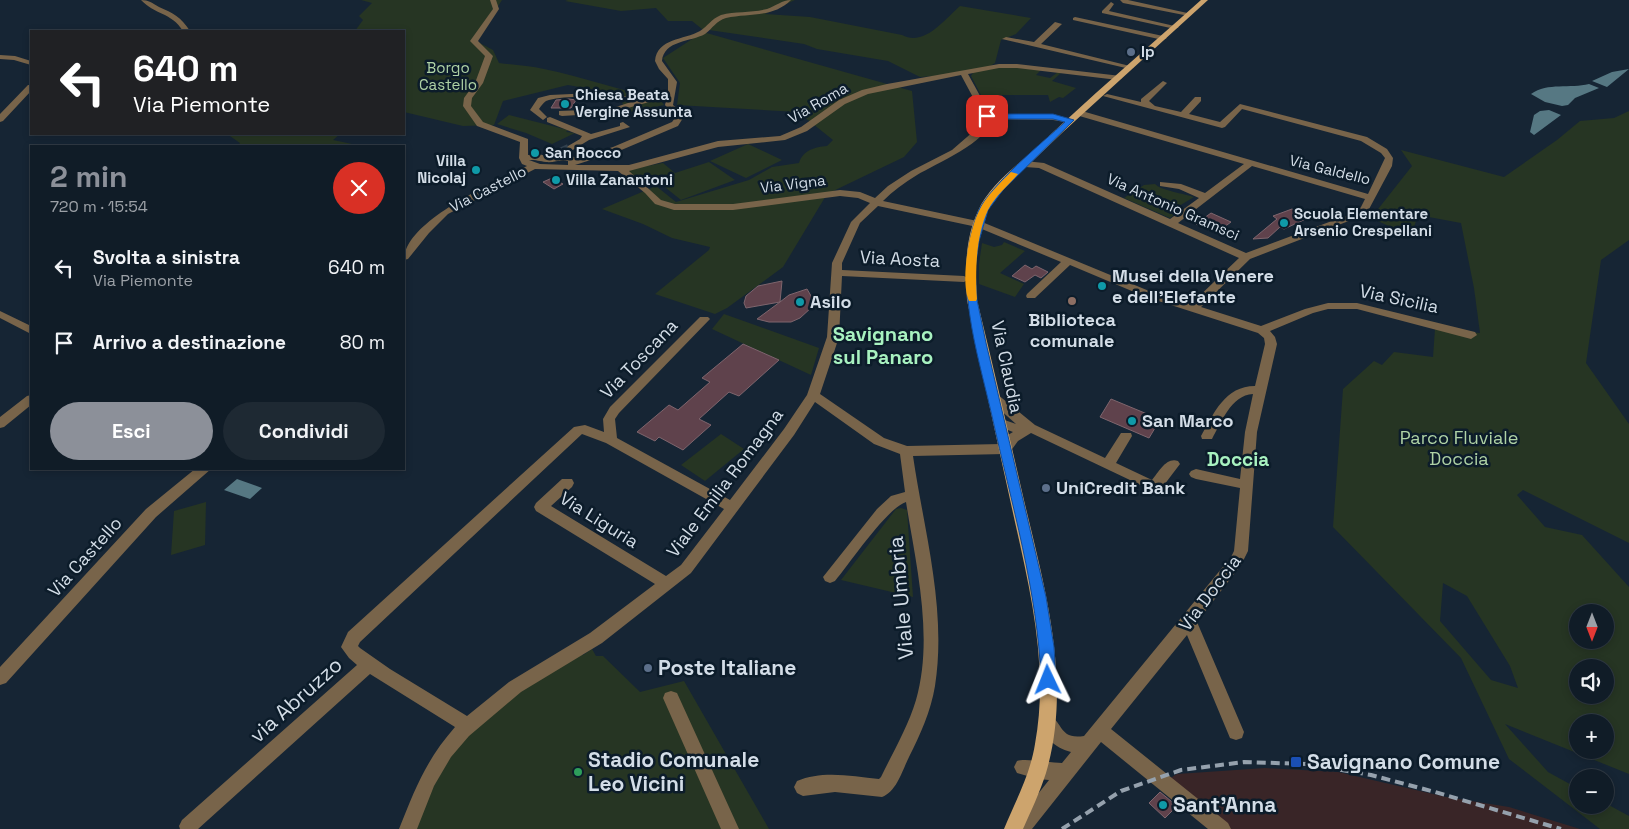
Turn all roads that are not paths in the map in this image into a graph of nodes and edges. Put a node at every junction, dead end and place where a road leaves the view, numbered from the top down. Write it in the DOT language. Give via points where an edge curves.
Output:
graph roads {
  1 [pos="144,0"];
  2 [pos="493,0"];
  3 [pos="788,0"];
  4 [pos="1204,0"];
  5 [pos="1123,1"];
  6 [pos="1111,4"];
  7 [pos="1189,14"];
  8 [pos="1075,19"];
  9 [pos="1058,24"];
  10 [pos="1175,27"];
  11 [pos="185,30"];
  12 [pos="1163,38"];
  13 [pos="1006,39"];
  14 [pos="1036,45"];
  15 [pos="0,57"];
  16 [pos="30,63"];
  17 [pos="1130,68"];
  18 [pos="963,72"];
  19 [pos="1118,78"];
  20 [pos="1163,84"];
  21 [pos="30,88"];
  22 [pos="672,93"];
  23 [pos="1107,96"];
  24 [pos="20,98"];
  25 [pos="1198,99"];
  26 [pos="30,101"];
  27 [pos="646,101"];
  28 [pos="1153,107"];
  29 [pos="562,113"];
  30 [pos="1079,113"];
  31 [pos="1183,115"];
  32 [pos="987,116"];
  33 [pos="0,119"];
  34 [pos="1070,120"];
  35 [pos="623,124"];
  36 [pos="587,138"];
  37 [pos="571,148"];
  38 [pos="560,153"];
  39 [pos="1034,155"];
  40 [pos="524,158"];
  41 [pos="548,160"];
  42 [pos="578,161"];
  43 [pos="1251,163"];
  44 [pos="1025,164"];
  45 [pos="1041,165"];
  46 [pos="533,166"];
  47 [pos="556,167"];
  48 [pos="621,169"];
  49 [pos="1163,184"];
  50 [pos="1206,197"];
  51 [pos="1371,198"];
  52 [pos="875,202"];
  53 [pos="1171,223"];
  54 [pos="979,224"];
  55 [pos="405,256"];
  56 [pos="1246,257"];
  57 [pos="1067,262"];
  58 [pos="835,273"];
  59 [pos="964,279"];
  60 [pos="1031,296"];
  61 [pos="1193,309"];
  62 [pos="0,314"];
  63 [pos="704,319"];
  64 [pos="30,329"];
  65 [pos="1262,330"];
  66 [pos="1472,335"];
  67 [pos="1261,390"];
  68 [pos="813,395"];
  69 [pos="993,397"];
  70 [pos="30,400"];
  71 [pos="998,422"];
  72 [pos="0,424"];
  73 [pos="1027,427"];
  74 [pos="1126,436"];
  75 [pos="1207,436"];
  76 [pos="611,440"];
  77 [pos="1005,449"];
  78 [pos="906,451"];
  79 [pos="1108,464"];
  80 [pos="1173,464"];
  81 [pos="203,470"];
  82 [pos="1196,474"];
  83 [pos="567,483"];
  84 [pos="1247,485"];
  85 [pos="911,495"];
  86 [pos="732,508"];
  87 [pos="830,577"];
  88 [pos="666,584"];
  89 [pos="1189,622"];
  90 [pos="370,664"];
  91 [pos="0,678"];
  92 [pos="671,698"];
  93 [pos="1047,722"];
  94 [pos="468,726"];
  95 [pos="1236,732"];
  96 [pos="1094,736"];
  97 [pos="1031,769"];
  98 [pos="1065,772"];
  99 [pos="803,787"];
  100 [pos="188,826"];
  101 [pos="408,829"];
  102 [pos="730,829"];
  103 [pos="1013,829"];
  104 [pos="1021,829"];
  105 [pos="1222,829"];
  1 -- 11 [label="street" via="177,16"];
  2 -- 40 [label="street" via="496,9 474,41 490,56 467,106 480,124 524,141"];
  3 -- 22 [label="street" via="779,8 714,20 702,32 664,48 659,54 659,66 673,81"];
  4 -- 7 [label="main road, Via Claudia"];
  5 -- 7 [label="street"];
  6 -- 10 [label="street" via="1104,12"];
  7 -- 10 [label="main road, Via Claudia"];
  8 -- 12 [label="street"];
  9 -- 14 [label="street"];
  10 -- 12 [label="main road, Via Claudia"];
  12 -- 17 [label="main road, Via Claudia"];
  13 -- 14 [label="street"];
  14 -- 17 [label="street"];
  15 -- 16 [label="street"];
  17 -- 19 [label="main road, Via Claudia"];
  18 -- 19 [label="street, Via Roma" via="1016,66"];
  18 -- 32 [label="street"];
  18 -- 48 [label="street, Via Roma" via="865,92 842,102 804,129 782,138 718,144"];
  19 -- 30 [label="main road, Via Claudia"];
  20 -- 28 [label="street" via="1144,102"];
  21 -- 24 [label="street"];
  22 -- 27 [label="street"];
  22 -- 42 [label="street" via="669,105 679,118 675,124 627,145"];
  23 -- 28 [label="street, Via Galdello"];
  24 -- 26 [label="street"];
  24 -- 33 [label="street"];
  25 -- 31 [label="street"];
  27 -- 29 [label="street" via="610,111"];
  27 -- 36 [label="street" via="556,95 541,100 534,110 547,119 584,133"];
  28 -- 31 [label="street, Via Galdello"];
  30 -- 34 [label="main road, Via Claudia"];
  30 -- 43 [label="street, Via Galdello"];
  31 -- 51 [label="street, Via Galdello" via="1222,126 1240,106 1364,139 1384,151 1388,158"];
  32 -- 34 [label="street"];
  32 -- 52 [label="street, Viale Emilia Romagna" via="986,125 955,152 914,173"];
  34 -- 39 [label="main road, Via Claudia"];
  35 -- 36 [label="street" via="626,127"];
  36 -- 37 [label="street"];
  38 -- 41 [label="street"];
  39 -- 44 [label="main road, Via Claudia"];
  39 -- 45 [label="street"];
  40 -- 41 [label="street" via="539,156"];
  40 -- 46 [label="street"];
  41 -- 42 [label="street" via="564,157"];
  42 -- 47 [label="street"];
  43 -- 50 [label="street"];
  43 -- 51 [label="street, Via Galdello"];
  44 -- 45 [label="street"];
  44 -- 54 [label="main road, Via Claudia" via="983,210"];
  45 -- 53 [label="street, Via Antonio Gramsci"];
  46 -- 47 [label="street, Via Roma"];
  46 -- 55 [label="street, Via Castello" via="445,212"];
  47 -- 48 [label="street, Via Roma"];
  48 -- 52 [label="street, Via Vigna" via="658,202 685,208 733,207 840,193"];
  49 -- 50 [label="street"];
  50 -- 53 [label="street"];
  51 -- 56 [label="street, Via Antonio Gramsci" via="1365,209 1351,217"];
  52 -- 54 [label="street, Via Vigna"];
  52 -- 58 [label="street, Viale Emilia Romagna" via="856,222 843,246"];
  53 -- 56 [label="street, Via Antonio Gramsci"];
  54 -- 57 [label="street"];
  54 -- 69 [label="main road, Via Claudia" via="970,269 971,288"];
  56 -- 61 [label="street"];
  57 -- 60 [label="street"];
  57 -- 61 [label="street"];
  58 -- 59 [label="street, Via Aosta"];
  58 -- 68 [label="street, Viale Emilia Romagna" via="832,337"];
  61 -- 65 [label="street"];
  62 -- 64 [label="street"];
  63 -- 76 [label="street, Via Toscana" via="614,410 609,419"];
  65 -- 66 [label="street, Via Sicilia" via="1328,306 1357,306"];
  65 -- 67 [label="street, Via Doccia" via="1271,344"];
  67 -- 75 [label="street" via="1250,389 1229,399"];
  67 -- 84 [label="street, Via Doccia" via="1251,432"];
  68 -- 78 [label="street" via="879,441"];
  68 -- 86 [label="street, Viale Emilia Romagna"];
  69 -- 71 [label="main road, Via Claudia"];
  69 -- 73 [label="street"];
  70 -- 72 [label="street"];
  71 -- 73 [label="street" via="1010,427"];
  71 -- 77 [label="main road, Via Claudia"];
  73 -- 77 [label="street"];
  73 -- 79 [label="street"];
  74 -- 79 [label="street"];
  76 -- 86 [label="street"];
  76 -- 90 [label="street" via="585,429 578,430 354,637 349,647 351,652"];
  77 -- 78 [label="street"];
  77 -- 93 [label="main road, Via Claudia" via="1039,597 1047,647"];
  78 -- 85 [label="street, Viale Umbria"];
  79 -- 80 [label="street" via="1156,485"];
  81 -- 91 [label="street, Via Castello" via="151,513"];
  82 -- 84 [label="street"];
  83 -- 88 [label="street, Via Liguria" via="541,507"];
  84 -- 89 [label="street, Via Doccia" via="1242,550"];
  85 -- 87 [label="street, Viale Umbria" via="896,500 882,513"];
  85 -- 99 [label="street, Viale Umbria" via="930,632 926,688 920,714 882,788 835,783"];
  86 -- 88 [label="street, Viale Emilia Romagna" via="686,569"];
  88 -- 94 [label="street, Viale Emilia Romagna" via="596,638 516,688"];
  89 -- 95 [label="street"];
  89 -- 96 [label="street, Via Doccia"];
  90 -- 94 [label="street, via Abruzzo"];
  90 -- 100 [label="street, via Abruzzo"];
  92 -- 102 [label="street"];
  93 -- 96 [label="street" via="1050,730 1064,743 1078,746"];
  93 -- 97 [label="main road, Via Claudia"];
  94 -- 101 [label="street, Viale Emilia Romagna" via="445,751 427,781"];
  96 -- 98 [label="street, Via Doccia"];
  96 -- 105 [label="street"];
  97 -- 98 [label="street"];
  97 -- 103 [label="main road, Via Claudia" via="1021,815"];
  98 -- 104 [label="street, Via Doccia"];
}
